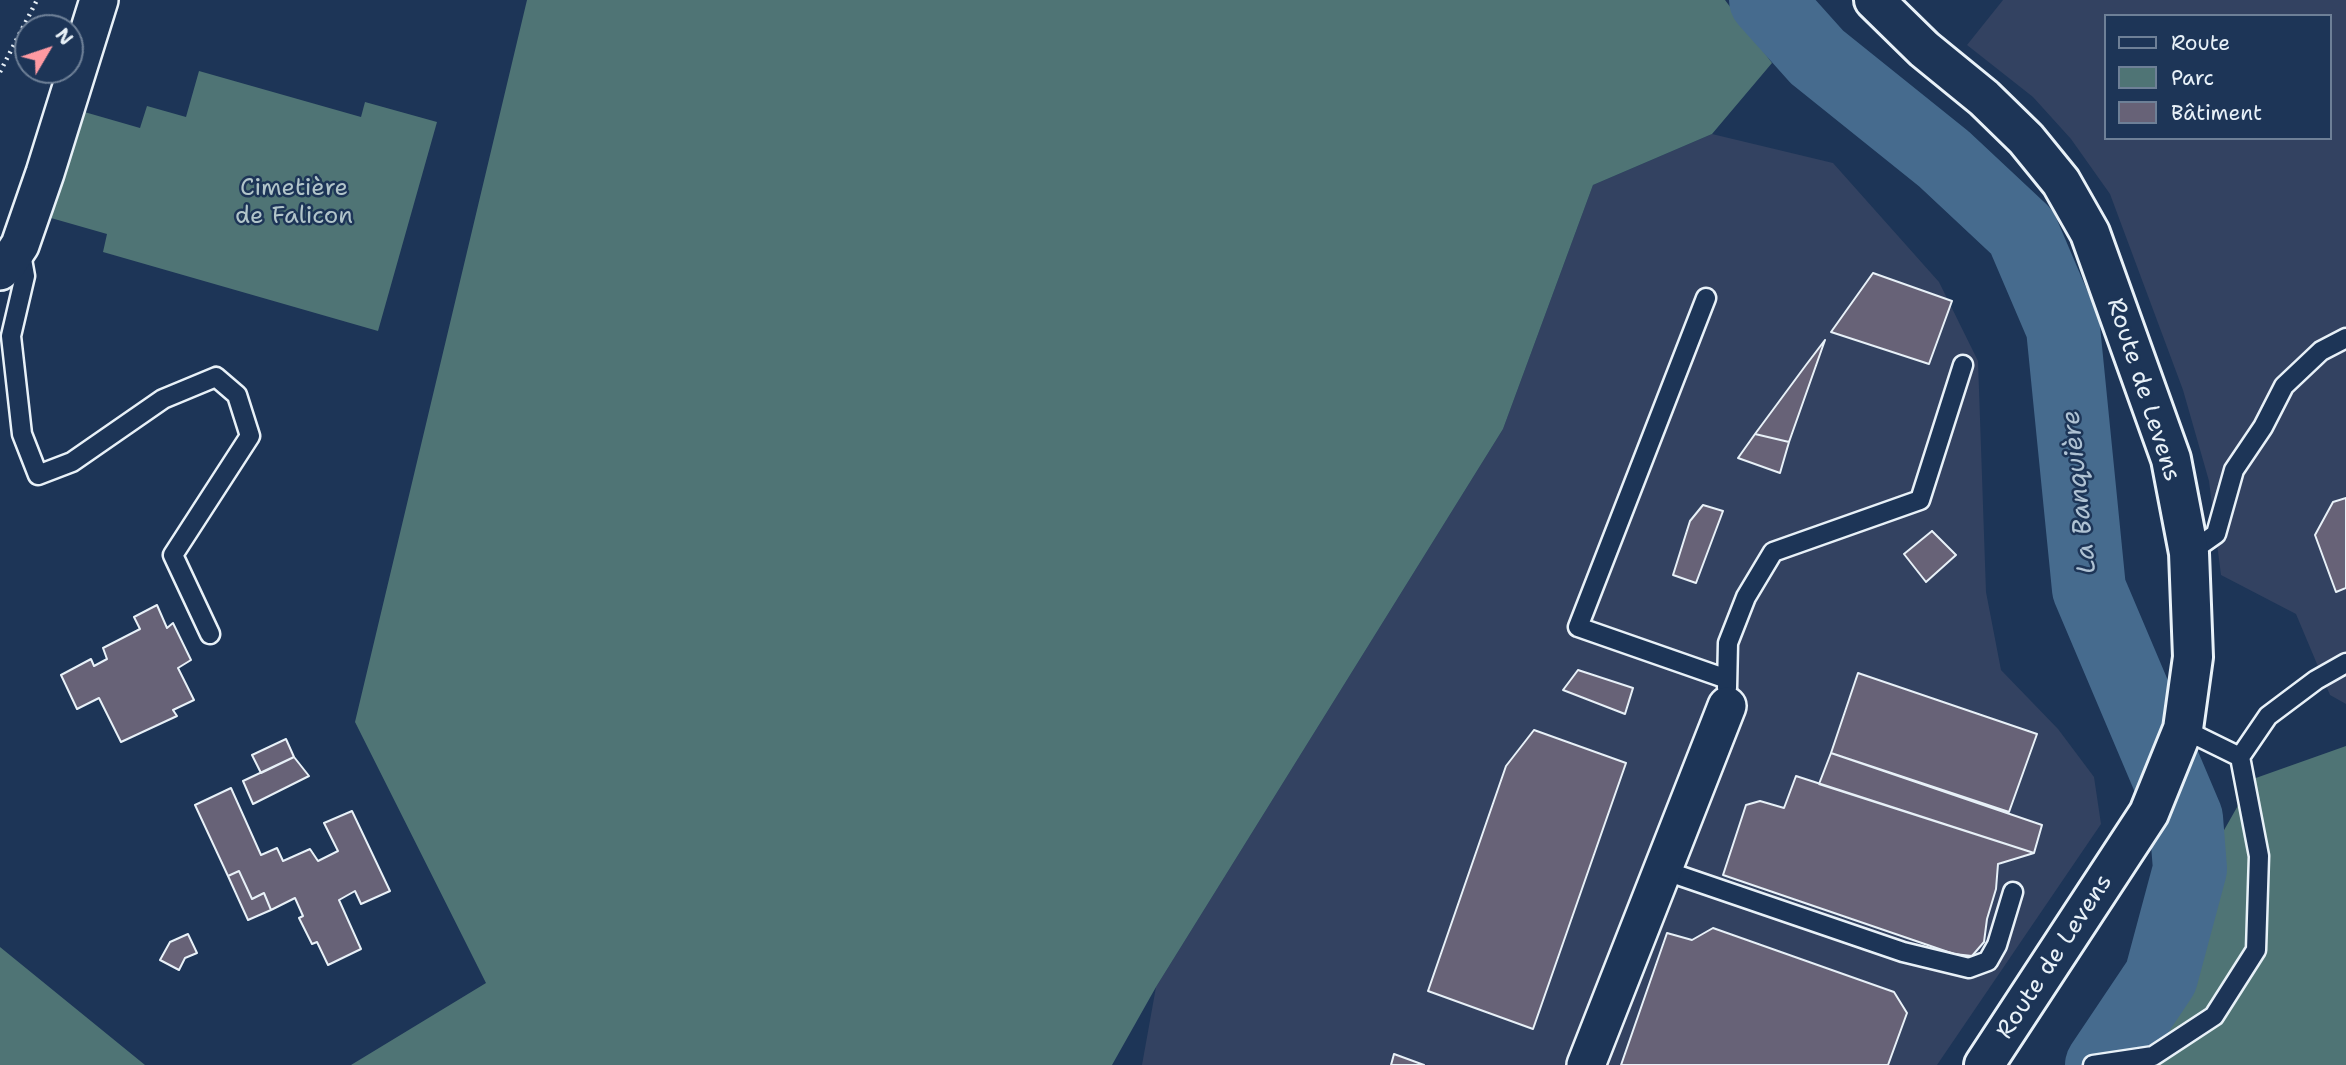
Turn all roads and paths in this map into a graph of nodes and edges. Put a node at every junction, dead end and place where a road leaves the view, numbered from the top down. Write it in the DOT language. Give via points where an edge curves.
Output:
graph roads {
  1 [pos="37,0"];
  2 [pos="99,0"];
  3 [pos="1874,0"];
  4 [pos="0,72"];
  5 [pos="10,258"];
  6 [pos="1706,298"];
  7 [pos="2346,338"];
  8 [pos="1963,365"];
  9 [pos="2189,554"];
  10 [pos="210,634"];
  11 [pos="2346,663"];
  12 [pos="1727,692"];
  13 [pos="2183,729"];
  14 [pos="2240,757"];
  15 [pos="1663,870"];
  16 [pos="2013,892"];
  17 [pos="1586,1065"];
  18 [pos="1984,1065"];
  19 [pos="2093,1065"];
  1 -- 4 [label="path"];
  2 -- 5 [label="street" via="45,173"];
  3 -- 9 [label="street, Route de Levens" via="2026,139 2061,182 2090,233 2171,459"];
  5 -- 10 [label="lane" via="25,276 11,336 22,434 38,475 72,462 163,399 216,376 237,395 250,436 173,555"];
  6 -- 12 [label="lane" via="1578,627"];
  7 -- 9 [label="lane" via="2321,351 2284,386 2234,470 2216,534"];
  8 -- 12 [label="lane" via="1920,500 1773,552 1746,597 1728,643"];
  9 -- 13 [label="street, Route de Levens" via="2193,657"];
  11 -- 14 [label="lane" via="2268,716"];
  12 -- 15 [label="street"];
  13 -- 14 [label="lane"];
  13 -- 18 [label="street, Route de Levens" via="2149,813"];
  14 -- 19 [label="lane" via="2259,856 2256,950 2214,1016 2153,1056"];
  15 -- 16 [label="lane" via="1903,952 1969,968 1988,961 1993,953"];
  15 -- 17 [label="street"];
}
